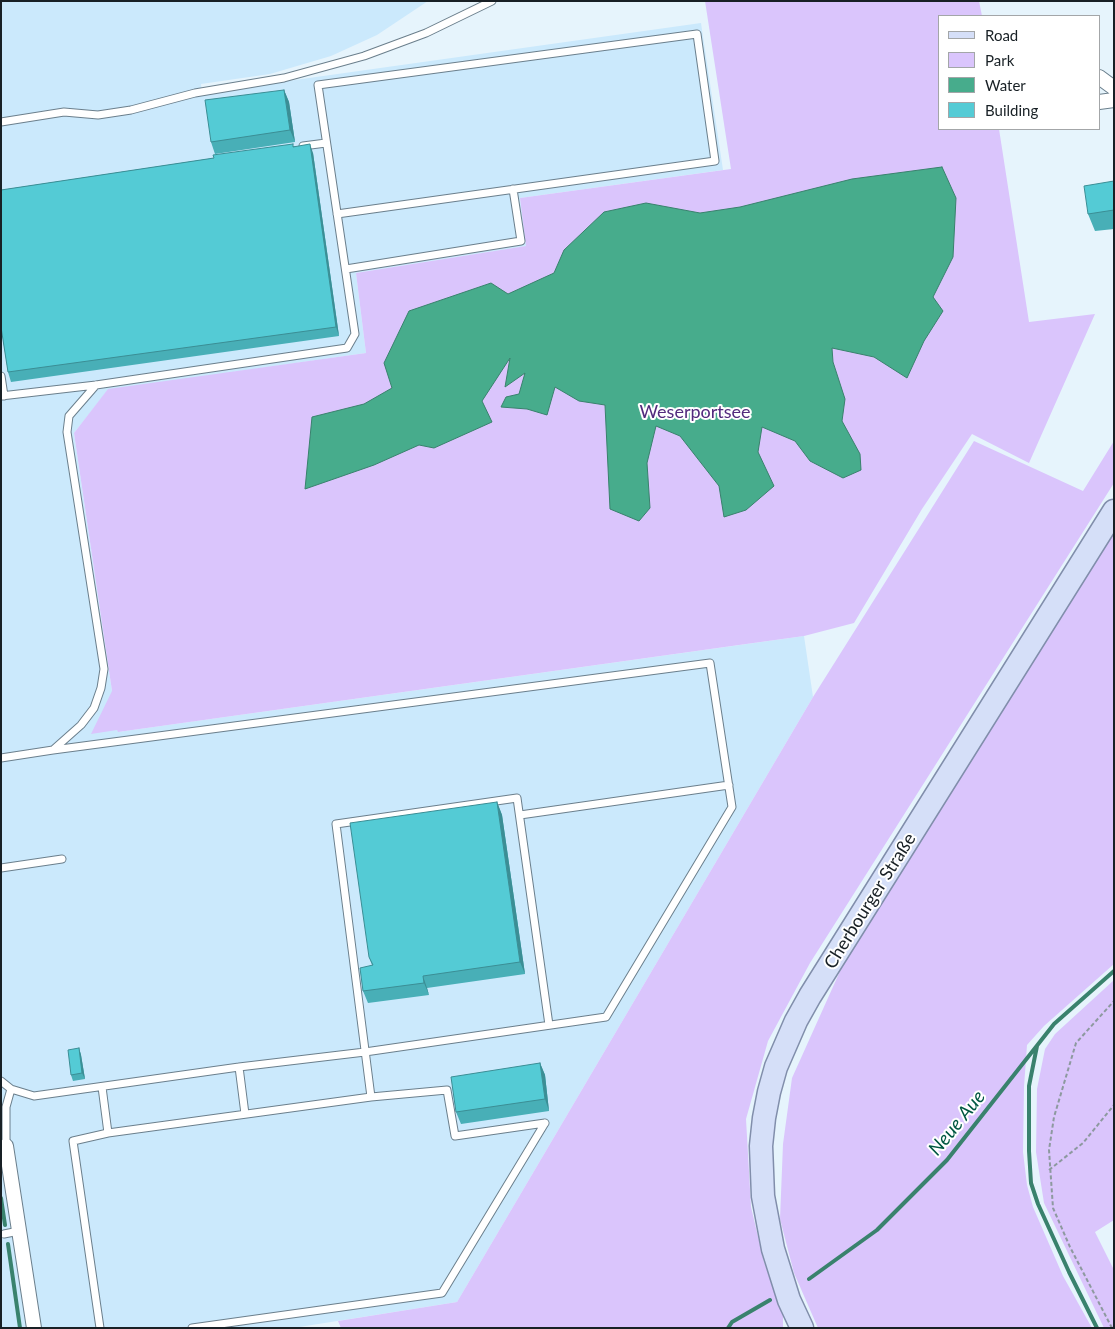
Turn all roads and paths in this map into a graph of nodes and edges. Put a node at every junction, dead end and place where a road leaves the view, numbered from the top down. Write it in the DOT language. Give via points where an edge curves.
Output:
graph roads {
  1 [pos="492,1"];
  2 [pos="1100,78"];
  3 [pos="1114,88"];
  4 [pos="1114,100"];
  5 [pos="1100,102"];
  6 [pos="1,122"];
  7 [pos="326,143"];
  8 [pos="296,147"];
  9 [pos="514,189"];
  10 [pos="337,214"];
  11 [pos="346,269"];
  12 [pos="1,376"];
  13 [pos="96,385"];
  14 [pos="3,396"];
  15 [pos="1114,511"];
  16 [pos="53,750"];
  17 [pos="1,758"];
  18 [pos="728,785"];
  19 [pos="520,815"];
  20 [pos="62,859"];
  21 [pos="1,868"];
  22 [pos="1114,1001"];
  23 [pos="549,1025"];
  24 [pos="364,1052"];
  25 [pos="239,1067"];
  26 [pos="1,1081"];
  27 [pos="102,1087"];
  28 [pos="12,1089"];
  29 [pos="371,1096"];
  30 [pos="1114,1105"];
  31 [pos="245,1114"];
  32 [pos="108,1133"];
  33 [pos="6,1146"];
  34 [pos="1049,1170"];
  35 [pos="19,1231"];
  36 [pos="4,1234"];
  37 [pos="798,1322"];
  38 [pos="34,1328"];
  39 [pos="100,1328"];
  40 [pos="192,1328"];
  41 [pos="1112,1328"];
  1 -- 6 [label="lane" via="426,33 364,56 284,78 195,93 131,110 98,115 64,112"];
  2 -- 3 [label="street"];
  4 -- 5 [label="street"];
  7 -- 8 [label="lane"];
  7 -- 9 [label="lane" via="318,85 697,34 715,161"];
  7 -- 10 [label="lane"];
  9 -- 10 [label="lane"];
  9 -- 11 [label="lane" via="521,241"];
  10 -- 11 [label="lane"];
  11 -- 13 [label="lane" via="355,334 347,348"];
  12 -- 14 [label="lane"];
  13 -- 14 [label="lane"];
  13 -- 16 [label="lane" via="69,416 67,432 104,669 94,708"];
  15 -- 37 [label="main road, Cherbourger Straße" via="810,996 784,1047 764,1118 762,1173 772,1249"];
  16 -- 17 [label="lane"];
  16 -- 18 [label="lane" via="710,663"];
  18 -- 19 [label="lane"];
  18 -- 23 [label="lane" via="732,807 606,1017"];
  19 -- 23 [label="lane"];
  19 -- 24 [label="lane" via="517,798 336,824"];
  20 -- 21 [label="lane"];
  22 -- 34 [label="path" via="1076,1043 1054,1117"];
  23 -- 24 [label="lane"];
  24 -- 25 [label="lane"];
  24 -- 29 [label="lane"];
  25 -- 27 [label="lane"];
  25 -- 31 [label="lane"];
  26 -- 28 [label="lane"];
  27 -- 28 [label="lane" via="34,1096"];
  27 -- 32 [label="lane"];
  28 -- 33 [label="lane" via="6,1107"];
  29 -- 31 [label="lane"];
  29 -- 40 [label="lane" via="447,1090 455,1136 545,1123 442,1293"];
  30 -- 34 [label="path" via="1083,1143"];
  31 -- 32 [label="lane"];
  32 -- 39 [label="lane" via="73,1140"];
  33 -- 35 [label="street"];
  34 -- 41 [label="path" via="1052,1208"];
  35 -- 36 [label="lane"];
  35 -- 38 [label="street"];
}
